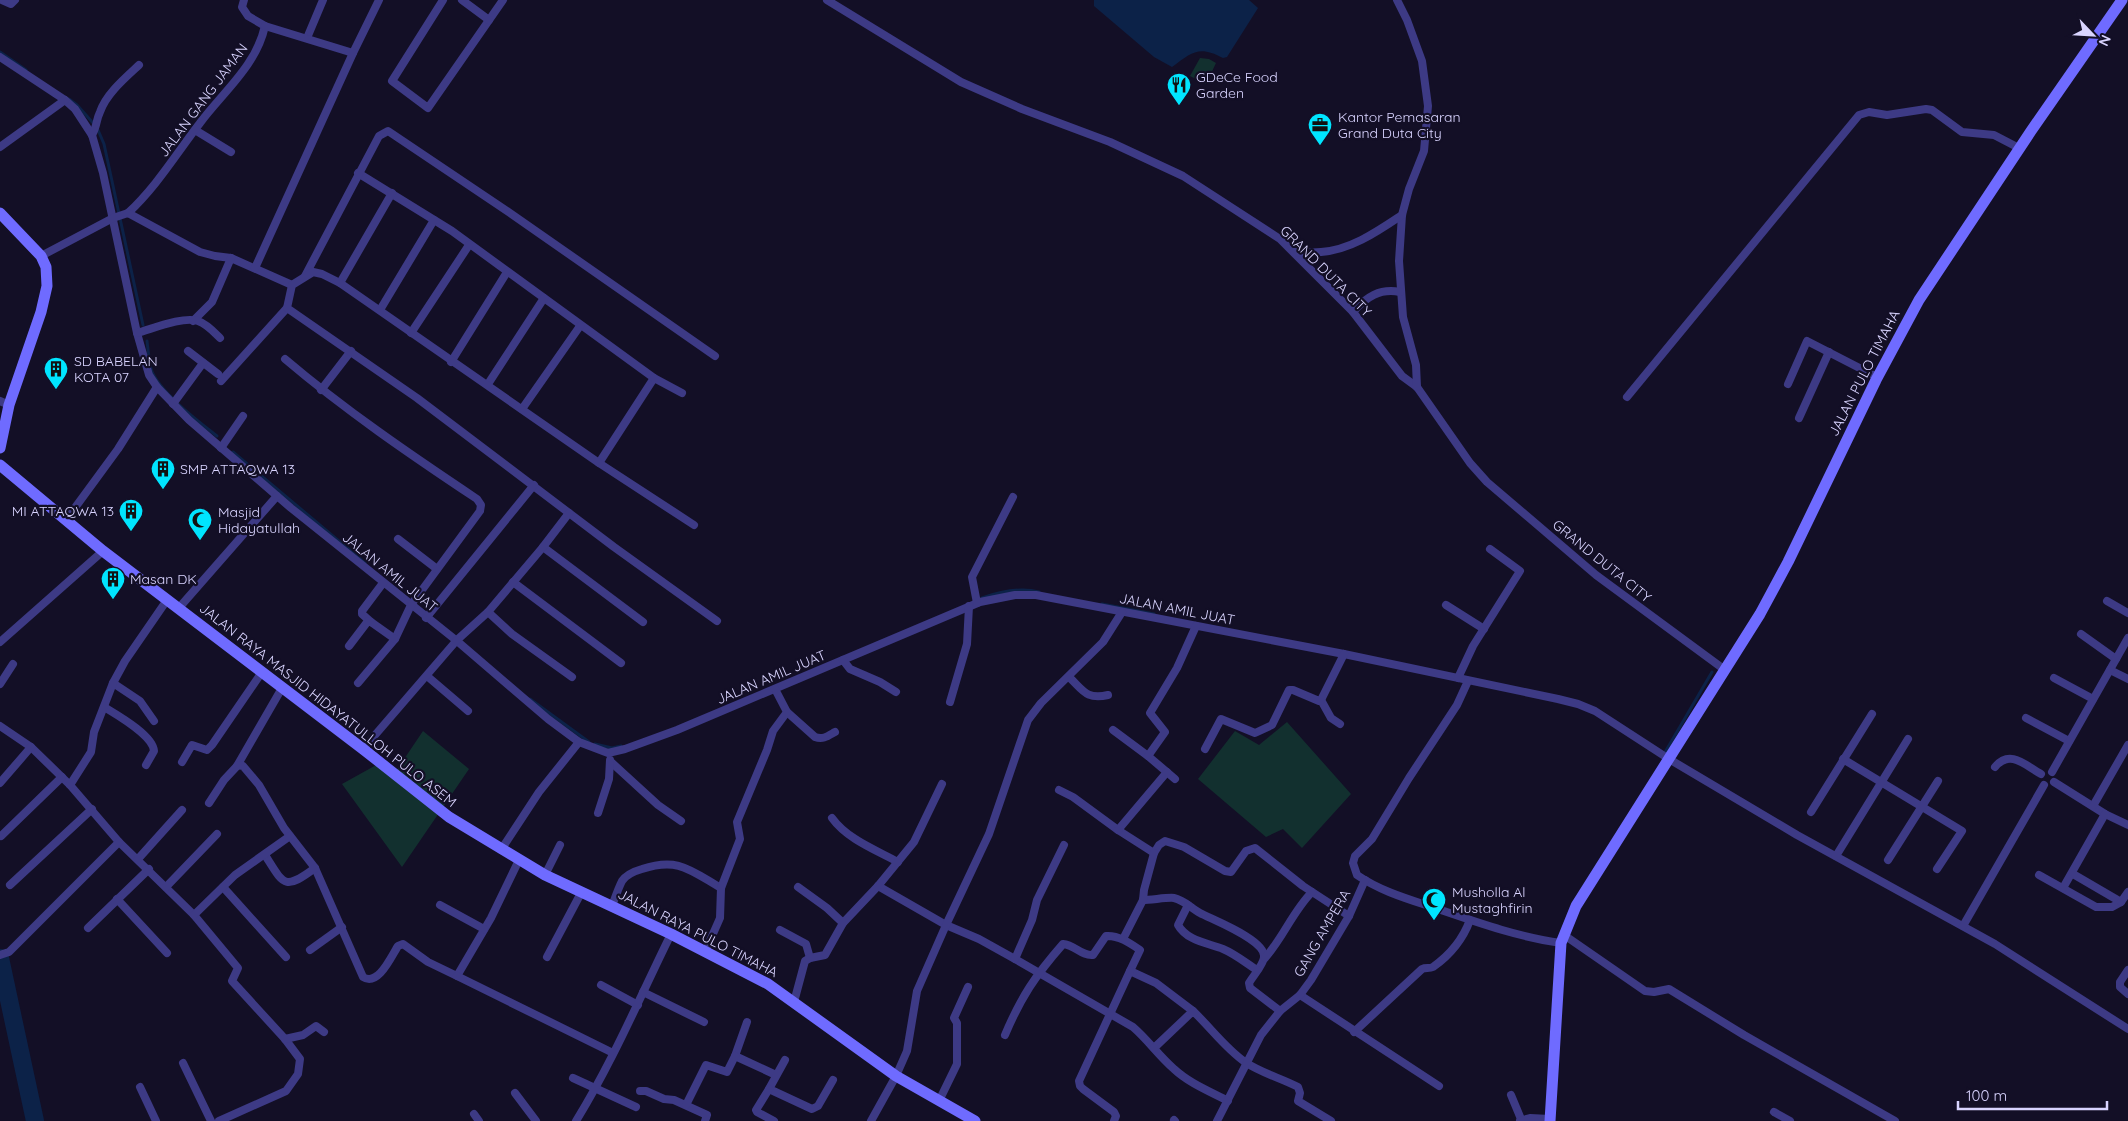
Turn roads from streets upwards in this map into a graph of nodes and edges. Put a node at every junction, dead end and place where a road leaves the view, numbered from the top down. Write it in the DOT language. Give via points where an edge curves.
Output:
graph roads {
  1 [pos="2,0"];
  2 [pos="15,0"];
  3 [pos="244,0"];
  4 [pos="323,0"];
  5 [pos="379,0"];
  6 [pos="443,0"];
  7 [pos="462,0"];
  8 [pos="503,0"];
  9 [pos="826,0"];
  10 [pos="1397,0"];
  11 [pos="2122,0"];
  12 [pos="489,20"];
  13 [pos="265,26"];
  14 [pos="307,38"];
  15 [pos="353,53"];
  16 [pos="0,57"];
  17 [pos="139,65"];
  18 [pos="65,100"];
  19 [pos="195,130"];
  20 [pos="92,135"];
  21 [pos="2014,146"];
  22 [pos="0,147"];
  23 [pos="231,152"];
  24 [pos="358,173"];
  25 [pos="392,193"];
  26 [pos="0,213"];
  27 [pos="120,215"];
  28 [pos="1402,215"];
  29 [pos="434,220"];
  30 [pos="469,245"];
  31 [pos="1294,252"];
  32 [pos="42,256"];
  33 [pos="231,258"];
  34 [pos="255,268"];
  35 [pos="508,272"];
  36 [pos="304,276"];
  37 [pos="340,283"];
  38 [pos="292,285"];
  39 [pos="1400,292"];
  40 [pos="544,298"];
  41 [pos="288,308"];
  42 [pos="380,310"];
  43 [pos="1353,312"];
  44 [pos="193,321"];
  45 [pos="580,326"];
  46 [pos="137,333"];
  47 [pos="411,333"];
  48 [pos="220,338"];
  49 [pos="188,351"];
  50 [pos="351,351"];
  51 [pos="1829,352"];
  52 [pos="714,356"];
  53 [pos="284,359"];
  54 [pos="451,362"];
  55 [pos="203,363"];
  56 [pos="1877,377"];
  57 [pos="654,378"];
  58 [pos="488,384"];
  59 [pos="1788,384"];
  60 [pos="157,387"];
  61 [pos="1417,387"];
  62 [pos="321,390"];
  63 [pos="682,393"];
  64 [pos="1627,397"];
  65 [pos="5,403"];
  66 [pos="174,403"];
  67 [pos="522,409"];
  68 [pos="243,416"];
  69 [pos="1799,418"];
  70 [pos="0,448"];
  71 [pos="221,448"];
  72 [pos="599,463"];
  73 [pos="0,465"];
  74 [pos="534,485"];
  75 [pos="278,496"];
  76 [pos="1013,498"];
  77 [pos="569,513"];
  78 [pos="66,520"];
  79 [pos="694,525"];
  80 [pos="398,539"];
  81 [pos="543,547"];
  82 [pos="1490,549"];
  83 [pos="103,551"];
  84 [pos="437,569"];
  85 [pos="513,582"];
  86 [pos="383,583"];
  87 [pos="167,600"];
  88 [pos="2107,601"];
  89 [pos="412,603"];
  90 [pos="973,604"];
  91 [pos="1446,605"];
  92 [pos="178,609"];
  93 [pos="488,612"];
  94 [pos="1122,612"];
  95 [pos="2128,613"];
  96 [pos="428,616"];
  97 [pos="717,621"];
  98 [pos="371,622"];
  99 [pos="643,622"];
  100 [pos="1196,626"];
  101 [pos="1484,629"];
  102 [pos="2081,634"];
  103 [pos="2128,638"];
  104 [pos="395,639"];
  105 [pos="458,640"];
  106 [pos="0,642"];
  107 [pos="349,646"];
  108 [pos="2125,651"];
  109 [pos="1344,654"];
  110 [pos="2116,659"];
  111 [pos="843,660"];
  112 [pos="621,663"];
  113 [pos="13,664"];
  114 [pos="1725,670"];
  115 [pos="2110,670"];
  116 [pos="262,672"];
  117 [pos="426,676"];
  118 [pos="1068,676"];
  119 [pos="572,677"];
  120 [pos="1458,678"];
  121 [pos="2054,678"];
  122 [pos="2128,679"];
  123 [pos="1468,680"];
  124 [pos="112,683"];
  125 [pos="358,683"];
  126 [pos="0,684"];
  127 [pos="282,688"];
  128 [pos="775,689"];
  129 [pos="896,692"];
  130 [pos="1108,695"];
  131 [pos="2093,699"];
  132 [pos="1321,700"];
  133 [pos="950,702"];
  134 [pos="104,707"];
  135 [pos="468,711"];
  136 [pos="786,712"];
  137 [pos="1872,714"];
  138 [pos="2026,718"];
  139 [pos="154,721"];
  140 [pos="1340,724"];
  141 [pos="0,726"];
  142 [pos="1113,730"];
  143 [pos="834,732"];
  144 [pos="1908,739"];
  145 [pos="2069,741"];
  146 [pos="579,742"];
  147 [pos="2128,746"];
  148 [pos="31,747"];
  149 [pos="363,749"];
  150 [pos="1205,749"];
  151 [pos="608,753"];
  152 [pos="1148,756"];
  153 [pos="1844,759"];
  154 [pos="1669,760"];
  155 [pos="182,762"];
  156 [pos="611,762"];
  157 [pos="146,765"];
  158 [pos="237,766"];
  159 [pos="1995,767"];
  160 [pos="1167,772"];
  161 [pos="2052,772"];
  162 [pos="2042,774"];
  163 [pos="62,777"];
  164 [pos="1175,778"];
  165 [pos="1938,781"];
  166 [pos="1881,782"];
  167 [pos="2054,782"];
  168 [pos="0,783"];
  169 [pos="942,784"];
  170 [pos="70,785"];
  171 [pos="2044,785"];
  172 [pos="1060,790"];
  173 [pos="209,802"];
  174 [pos="2093,806"];
  175 [pos="1921,808"];
  176 [pos="92,809"];
  177 [pos="182,810"];
  178 [pos="1811,812"];
  179 [pos="598,813"];
  180 [pos="2106,814"];
  181 [pos="832,818"];
  182 [pos="681,821"];
  183 [pos="2128,825"];
  184 [pos="1118,830"];
  185 [pos="217,834"];
  186 [pos="1,836"];
  187 [pos="290,836"];
  188 [pos="119,842"];
  189 [pos="560,844"];
  190 [pos="1064,845"];
  191 [pos="501,850"];
  192 [pos="1154,853"];
  193 [pos="265,855"];
  194 [pos="1836,856"];
  195 [pos="138,859"];
  196 [pos="518,860"];
  197 [pos="1888,860"];
  198 [pos="898,862"];
  199 [pos="315,868"];
  200 [pos="149,869"];
  201 [pos="1937,869"];
  202 [pos="2073,874"];
  203 [pos="545,875"];
  204 [pos="2039,875"];
  205 [pos="1365,880"];
  206 [pos="10,885"];
  207 [pos="878,886"];
  208 [pos="166,887"];
  209 [pos="222,887"];
  210 [pos="798,887"];
  211 [pos="721,888"];
  212 [pos="2064,888"];
  213 [pos="1312,892"];
  214 [pos="2128,892"];
  215 [pos="581,893"];
  216 [pos="117,898"];
  217 [pos="1143,900"];
  218 [pos="2122,902"];
  219 [pos="440,905"];
  220 [pos="1188,905"];
  221 [pos="612,906"];
  222 [pos="194,915"];
  223 [pos="1349,916"];
  224 [pos="1470,920"];
  225 [pos="843,923"];
  226 [pos="946,925"];
  227 [pos="1963,926"];
  228 [pos="342,927"];
  229 [pos="88,928"];
  230 [pos="484,929"];
  231 [pos="780,930"];
  232 [pos="671,934"];
  233 [pos="1123,940"];
  234 [pos="1559,940"];
  235 [pos="310,950"];
  236 [pos="705,952"];
  237 [pos="167,953"];
  238 [pos="0,955"];
  239 [pos="286,957"];
  240 [pos="547,957"];
  241 [pos="810,958"];
  242 [pos="1265,958"];
  243 [pos="1015,959"];
  244 [pos="1257,970"];
  245 [pos="2128,970"];
  246 [pos="1130,971"];
  247 [pos="1038,973"];
  248 [pos="457,976"];
  249 [pos="601,985"];
  250 [pos="968,987"];
  251 [pos="643,992"];
  252 [pos="2128,994"];
  253 [pos="1300,995"];
  254 [pos="794,1002"];
  255 [pos="638,1005"];
  256 [pos="1193,1011"];
  257 [pos="1280,1011"];
  258 [pos="1109,1014"];
  259 [pos="704,1022"];
  260 [pos="747,1022"];
  261 [pos="2128,1029"];
  262 [pos="324,1032"];
  263 [pos="1354,1032"];
  264 [pos="1005,1035"];
  265 [pos="285,1039"];
  266 [pos="1154,1048"];
  267 [pos="613,1053"];
  268 [pos="735,1056"];
  269 [pos="785,1060"];
  270 [pos="183,1063"];
  271 [pos="1247,1063"];
  272 [pos="776,1076"];
  273 [pos="896,1076"];
  274 [pos="573,1078"];
  275 [pos="833,1080"];
  276 [pos="1439,1086"];
  277 [pos="140,1087"];
  278 [pos="596,1088"];
  279 [pos="769,1089"];
  280 [pos="640,1091"];
  281 [pos="515,1093"];
  282 [pos="1511,1095"];
  283 [pos="939,1101"];
  284 [pos="1228,1101"];
  285 [pos="686,1105"];
  286 [pos="636,1107"];
  287 [pos="1774,1112"];
  288 [pos="474,1114"];
  289 [pos="1524,1120"];
  290 [pos="1547,1120"];
  291 [pos="156,1121"];
  292 [pos="210,1121"];
  293 [pos="219,1121"];
  294 [pos="479,1121"];
  295 [pos="536,1121"];
  296 [pos="576,1121"];
  297 [pos="705,1121"];
  298 [pos="774,1121"];
  299 [pos="871,1121"];
  300 [pos="975,1121"];
  301 [pos="1114,1121"];
  302 [pos="1217,1121"];
  303 [pos="1331,1121"];
  304 [pos="1790,1121"];
  305 [pos="1895,1121"];
  1 -- 2 [label="street" via="11,4"];
  3 -- 13 [label="street" via="242,7 245,13"];
  4 -- 14 [label="street"];
  5 -- 15 [label="street"];
  6 -- 12 [label="street" via="392,81 428,108"];
  7 -- 12 [label="street"];
  8 -- 12 [label="street"];
  9 -- 31 [label="street, GRAND DUTA CITY" via="961,82 1110,142 1183,176 1266,229"];
  10 -- 28 [label="street" via="1422,61 1428,106 1424,151"];
  11 -- 21 [label="street, JALAN PULO TIMAHA"];
  13 -- 14 [label="street"];
  13 -- 19 [label="street, JALAN GANG JAMAN" via="255,55"];
  14 -- 15 [label="street"];
  15 -- 34 [label="street"];
  16 -- 18 [label="street, JALAN AMIL JUAT"];
  17 -- 20 [label="street" via="100,110"];
  18 -- 20 [label="street, JALAN AMIL JUAT"];
  18 -- 22 [label="street"];
  19 -- 23 [label="street"];
  19 -- 27 [label="street, JALAN GANG JAMAN" via="152,188"];
  20 -- 27 [label="street, JALAN AMIL JUAT"];
  21 -- 56 [label="street, JALAN PULO TIMAHA" via="1919,300"];
  21 -- 64 [label="street" via="1999,137 1962,132 1932,110 1887,115 1864,112 1859,115"];
  24 -- 25 [label="street"];
  24 -- 36 [label="street"];
  24 -- 52 [label="street" via="379,136 384,132 391,133"];
  25 -- 29 [label="street"];
  25 -- 37 [label="street"];
  26 -- 32 [label="street"];
  27 -- 32 [label="street, JALAN GANG JAMAN"];
  27 -- 33 [label="street" via="200,252"];
  27 -- 46 [label="street, JALAN AMIL JUAT"];
  28 -- 31 [label="street" via="1363,239 1342,247 1322,252"];
  28 -- 39 [label="street"];
  29 -- 30 [label="street"];
  29 -- 42 [label="street"];
  30 -- 35 [label="street"];
  30 -- 47 [label="street"];
  31 -- 43 [label="street, GRAND DUTA CITY"];
  32 -- 65 [label="street" via="47,286 41,312"];
  33 -- 34 [label="street"];
  33 -- 44 [label="street" via="210,306"];
  34 -- 38 [label="street"];
  35 -- 40 [label="street"];
  35 -- 54 [label="street"];
  36 -- 37 [label="street" via="318,272"];
  36 -- 38 [label="street"];
  37 -- 42 [label="street"];
  38 -- 41 [label="street"];
  39 -- 43 [label="street" via="1374,294"];
  39 -- 61 [label="street" via="1416,364"];
  40 -- 45 [label="street"];
  40 -- 58 [label="street"];
  41 -- 50 [label="street"];
  41 -- 55 [label="street" via="219,378"];
  42 -- 47 [label="street"];
  43 -- 61 [label="street, GRAND DUTA CITY" via="1402,376"];
  44 -- 46 [label="street" via="180,321"];
  44 -- 48 [label="street" via="203,323"];
  45 -- 57 [label="street"];
  45 -- 67 [label="street"];
  46 -- 60 [label="street, JALAN AMIL JUAT" via="149,375"];
  47 -- 54 [label="street"];
  49 -- 55 [label="street"];
  50 -- 62 [label="street"];
  50 -- 74 [label="street"];
  51 -- 56 [label="street"];
  51 -- 59 [label="street" via="1807,341"];
  51 -- 69 [label="street"];
  53 -- 62 [label="street"];
  54 -- 58 [label="street"];
  55 -- 66 [label="street"];
  56 -- 114 [label="street, JALAN PULO TIMAHA" via="1788,562"];
  57 -- 63 [label="street"];
  57 -- 72 [label="street"];
  58 -- 67 [label="street"];
  60 -- 66 [label="street, JALAN AMIL JUAT"];
  60 -- 78 [label="street" via="118,449"];
  61 -- 114 [label="street, GRAND DUTA CITY" via="1486,482 1596,575"];
  62 -- 84 [label="street" via="479,501 480,511"];
  65 -- 70 [label="street"];
  66 -- 71 [label="street, JALAN AMIL JUAT"];
  67 -- 72 [label="street"];
  68 -- 71 [label="street"];
  71 -- 75 [label="street, JALAN AMIL JUAT"];
  72 -- 79 [label="street"];
  73 -- 78 [label="street, JALAN RAYA MASJID HIDAYATULLOH PULO ASEM"];
  74 -- 77 [label="street"];
  74 -- 96 [label="street"];
  75 -- 86 [label="street, JALAN AMIL JUAT"];
  75 -- 92 [label="street"];
  76 -- 90 [label="street" via="972,578"];
  77 -- 81 [label="street"];
  77 -- 97 [label="street"];
  78 -- 83 [label="street, JALAN RAYA MASJID HIDAYATULLOH PULO ASEM"];
  80 -- 84 [label="street"];
  81 -- 85 [label="street"];
  81 -- 99 [label="street"];
  82 -- 101 [label="street" via="1520,571"];
  83 -- 87 [label="street, JALAN RAYA MASJID HIDAYATULLOH PULO ASEM"];
  83 -- 106 [label="street"];
  84 -- 89 [label="street"];
  85 -- 93 [label="street"];
  85 -- 112 [label="street"];
  86 -- 89 [label="street, JALAN AMIL JUAT"];
  86 -- 98 [label="street" via="362,611"];
  87 -- 92 [label="street, JALAN RAYA MASJID HIDAYATULLOH PULO ASEM"];
  87 -- 124 [label="street"];
  88 -- 95 [label="street"];
  89 -- 96 [label="street, JALAN AMIL JUAT"];
  89 -- 104 [label="street"];
  90 -- 94 [label="street, JALAN AMIL JUAT" via="999,597 1031,595"];
  90 -- 111 [label="street, JALAN AMIL JUAT"];
  90 -- 133 [label="street" via="967,644"];
  91 -- 101 [label="street"];
  92 -- 116 [label="street, JALAN RAYA MASJID HIDAYATULLOH PULO ASEM"];
  93 -- 105 [label="street"];
  93 -- 119 [label="street" via="512,634"];
  94 -- 100 [label="street, JALAN AMIL JUAT"];
  94 -- 118 [label="street" via="1103,642"];
  96 -- 105 [label="street, JALAN AMIL JUAT"];
  98 -- 104 [label="street"];
  98 -- 107 [label="street"];
  100 -- 109 [label="street, JALAN AMIL JUAT"];
  100 -- 152 [label="street" via="1177,668 1150,713 1165,732"];
  101 -- 120 [label="street"];
  102 -- 110 [label="street"];
  103 -- 108 [label="street"];
  104 -- 125 [label="street"];
  105 -- 117 [label="street"];
  105 -- 146 [label="street, JALAN AMIL JUAT"];
  108 -- 110 [label="street"];
  109 -- 120 [label="street, JALAN AMIL JUAT"];
  109 -- 132 [label="street"];
  110 -- 115 [label="street"];
  111 -- 128 [label="street, JALAN AMIL JUAT"];
  111 -- 129 [label="street" via="850,669"];
  113 -- 126 [label="street"];
  114 -- 154 [label="street, JALAN PULO TIMAHA"];
  115 -- 122 [label="street"];
  115 -- 131 [label="street"];
  116 -- 127 [label="street, JALAN RAYA MASJID HIDAYATULLOH PULO ASEM"];
  116 -- 155 [label="street" via="212,745 206,750 192,745"];
  117 -- 135 [label="street"];
  117 -- 149 [label="street"];
  118 -- 130 [label="street" via="1089,696"];
  118 -- 226 [label="street" via="1028,720 989,834"];
  120 -- 123 [label="street, JALAN AMIL JUAT"];
  121 -- 131 [label="street"];
  123 -- 154 [label="street, JALAN AMIL JUAT" via="1578,704 1595,711"];
  123 -- 205 [label="street" via="1457,705 1372,839 1355,856 1353,863 1357,875"];
  124 -- 134 [label="street"];
  124 -- 139 [label="street" via="140,701"];
  127 -- 149 [label="street, JALAN RAYA MASJID HIDAYATULLOH PULO ASEM"];
  127 -- 158 [label="street"];
  128 -- 136 [label="street"];
  128 -- 151 [label="street, JALAN AMIL JUAT" via="677,730"];
  131 -- 145 [label="street"];
  132 -- 140 [label="street" via="1331,718"];
  132 -- 150 [label="street" via="1289,690 1272,725 1256,733 1221,719"];
  134 -- 157 [label="street" via="154,745"];
  134 -- 170 [label="street" via="94,732 91,752"];
  136 -- 143 [label="street" via="815,738"];
  136 -- 211 [label="street" via="773,731 737,820 741,835"];
  137 -- 153 [label="street"];
  138 -- 145 [label="street"];
  141 -- 148 [label="street"];
  142 -- 152 [label="street"];
  144 -- 166 [label="street"];
  145 -- 161 [label="street"];
  146 -- 151 [label="street, JALAN AMIL JUAT"];
  146 -- 191 [label="street" via="539,792"];
  147 -- 174 [label="street"];
  148 -- 163 [label="street"];
  148 -- 168 [label="street"];
  149 -- 191 [label="street, JALAN RAYA MASJID HIDAYATULLOH PULO ASEM" via="442,813"];
  151 -- 156 [label="street"];
  152 -- 160 [label="street"];
  153 -- 166 [label="street"];
  153 -- 178 [label="street"];
  154 -- 194 [label="street, JALAN AMIL JUAT"];
  154 -- 234 [label="street, JALAN PULO TIMAHA" via="1576,906"];
  156 -- 179 [label="street"];
  156 -- 182 [label="street" via="658,805"];
  158 -- 173 [label="street"];
  158 -- 187 [label="street" via="243,766 259,785"];
  159 -- 162 [label="street" via="2001,760 2012,758"];
  160 -- 164 [label="street"];
  160 -- 184 [label="street"];
  161 -- 162 [label="street" via="2044,771"];
  161 -- 167 [label="street"];
  162 -- 171 [label="street"];
  163 -- 170 [label="street"];
  163 -- 186 [label="street"];
  165 -- 175 [label="street"];
  166 -- 175 [label="street"];
  166 -- 194 [label="street"];
  167 -- 171 [label="street"];
  167 -- 174 [label="street"];
  169 -- 198 [label="street" via="922,827"];
  170 -- 176 [label="street"];
  171 -- 227 [label="street"];
  172 -- 184 [label="street"];
  174 -- 180 [label="street"];
  175 -- 197 [label="street"];
  175 -- 201 [label="street" via="1962,832"];
  176 -- 188 [label="street"];
  176 -- 206 [label="street"];
  177 -- 195 [label="street"];
  180 -- 183 [label="street"];
  180 -- 202 [label="street"];
  181 -- 198 [label="street" via="852,836"];
  184 -- 192 [label="street"];
  185 -- 208 [label="street"];
  187 -- 193 [label="street"];
  187 -- 199 [label="street"];
  188 -- 195 [label="street"];
  188 -- 238 [label="street" via="9,952"];
  189 -- 203 [label="street"];
  190 -- 243 [label="street" via="1036,900 1032,920"];
  191 -- 196 [label="street, JALAN RAYA PULO TIMAHA"];
  192 -- 213 [label="street" via="1164,841 1184,847 1231,872 1246,851 1255,848"];
  192 -- 217 [label="street"];
  193 -- 199 [label="street" via="280,879 287,882 296,881"];
  193 -- 209 [label="street"];
  194 -- 227 [label="street, JALAN AMIL JUAT"];
  195 -- 200 [label="street"];
  196 -- 203 [label="street, JALAN RAYA PULO TIMAHA"];
  196 -- 230 [label="street"];
  198 -- 207 [label="street"];
  199 -- 228 [label="street"];
  200 -- 208 [label="street"];
  200 -- 216 [label="street"];
  202 -- 212 [label="street"];
  202 -- 218 [label="street"];
  203 -- 215 [label="street, JALAN RAYA PULO TIMAHA"];
  204 -- 212 [label="street"];
  205 -- 223 [label="street, GANG AMPERA"];
  205 -- 224 [label="street"];
  207 -- 225 [label="street"];
  207 -- 226 [label="street"];
  208 -- 222 [label="street"];
  209 -- 222 [label="street"];
  209 -- 239 [label="street"];
  210 -- 225 [label="street"];
  211 -- 221 [label="street" via="680,865 661,864 638,870 623,880"];
  211 -- 236 [label="street" via="720,918"];
  212 -- 218 [label="street" via="2096,907 2112,908"];
  213 -- 223 [label="street"];
  213 -- 242 [label="street"];
  214 -- 218 [label="street"];
  215 -- 221 [label="street, JALAN RAYA PULO TIMAHA"];
  215 -- 240 [label="street"];
  216 -- 229 [label="street"];
  216 -- 237 [label="street"];
  217 -- 220 [label="street" via="1171,897"];
  217 -- 233 [label="street"];
  219 -- 230 [label="street"];
  220 -- 242 [label="street" via="1249,937"];
  220 -- 244 [label="street" via="1178,925 1182,931 1209,946 1223,949"];
  221 -- 232 [label="street, JALAN RAYA PULO TIMAHA"];
  222 -- 265 [label="street" via="238,968 232,980"];
  223 -- 253 [label="street, GANG AMPERA"];
  224 -- 234 [label="street" via="1537,939"];
  224 -- 263 [label="street" via="1457,945 1431,968 1422,969"];
  225 -- 241 [label="street" via="825,955"];
  226 -- 243 [label="street"];
  226 -- 273 [label="street" via="917,991 908,1047"];
  227 -- 261 [label="street, JALAN AMIL JUAT"];
  228 -- 235 [label="street"];
  228 -- 248 [label="street" via="366,979 378,976 402,944"];
  230 -- 248 [label="street"];
  231 -- 241 [label="street" via="806,944"];
  232 -- 236 [label="street, JALAN RAYA PULO TIMAHA"];
  232 -- 251 [label="street"];
  233 -- 246 [label="street" via="1140,950"];
  233 -- 247 [label="street" via="1106,936 1093,955 1087,956 1063,944"];
  234 -- 290 [label="street"];
  234 -- 305 [label="street" via="1645,991 1670,989"];
  236 -- 254 [label="street, JALAN RAYA PULO TIMAHA" via="768,984"];
  241 -- 254 [label="street" via="804,964"];
  242 -- 244 [label="street"];
  243 -- 247 [label="street"];
  244 -- 257 [label="street" via="1250,988"];
  245 -- 252 [label="street" via="2120,982 2120,987"];
  246 -- 256 [label="street" via="1156,984"];
  246 -- 258 [label="street"];
  247 -- 258 [label="street"];
  247 -- 264 [label="street" via="1018,1004"];
  248 -- 267 [label="street"];
  249 -- 255 [label="street"];
  250 -- 283 [label="street" via="954,1018 957,1022 957,1064"];
  251 -- 255 [label="street"];
  251 -- 259 [label="street"];
  253 -- 257 [label="street, GANG AMPERA"];
  253 -- 263 [label="street"];
  254 -- 273 [label="street, JALAN RAYA PULO TIMAHA"];
  255 -- 267 [label="street"];
  256 -- 266 [label="street"];
  256 -- 271 [label="street" via="1227,1048"];
  257 -- 271 [label="street, GANG AMPERA" via="1261,1035"];
  258 -- 266 [label="street" via="1133,1028"];
  258 -- 301 [label="street" via="1079,1081 1083,1089 1114,1112"];
  260 -- 268 [label="street"];
  262 -- 265 [label="street" via="316,1026 303,1035"];
  263 -- 276 [label="street"];
  265 -- 293 [label="street" via="301,1062 298,1074 288,1089"];
  266 -- 284 [label="street" via="1174,1070"];
  267 -- 278 [label="street"];
  268 -- 272 [label="street"];
  268 -- 285 [label="street" via="726,1072 706,1065"];
  269 -- 272 [label="street"];
  270 -- 292 [label="street"];
  271 -- 284 [label="street, GANG AMPERA"];
  271 -- 303 [label="street" via="1298,1087 1298,1101"];
  272 -- 279 [label="street"];
  273 -- 283 [label="street, JALAN RAYA PULO TIMAHA"];
  273 -- 299 [label="street"];
  274 -- 278 [label="street"];
  275 -- 279 [label="street" via="814,1109"];
  277 -- 291 [label="street"];
  278 -- 286 [label="street"];
  278 -- 296 [label="street"];
  279 -- 298 [label="street" via="756,1110"];
  280 -- 285 [label="street"];
  281 -- 295 [label="street"];
  282 -- 289 [label="street"];
  283 -- 300 [label="street, JALAN RAYA PULO TIMAHA"];
  284 -- 302 [label="street, GANG AMPERA"];
  285 -- 297 [label="street" via="707,1115"];
  287 -- 304 [label="street"];
  288 -- 294 [label="street"];
  289 -- 290 [label="street"];
}
